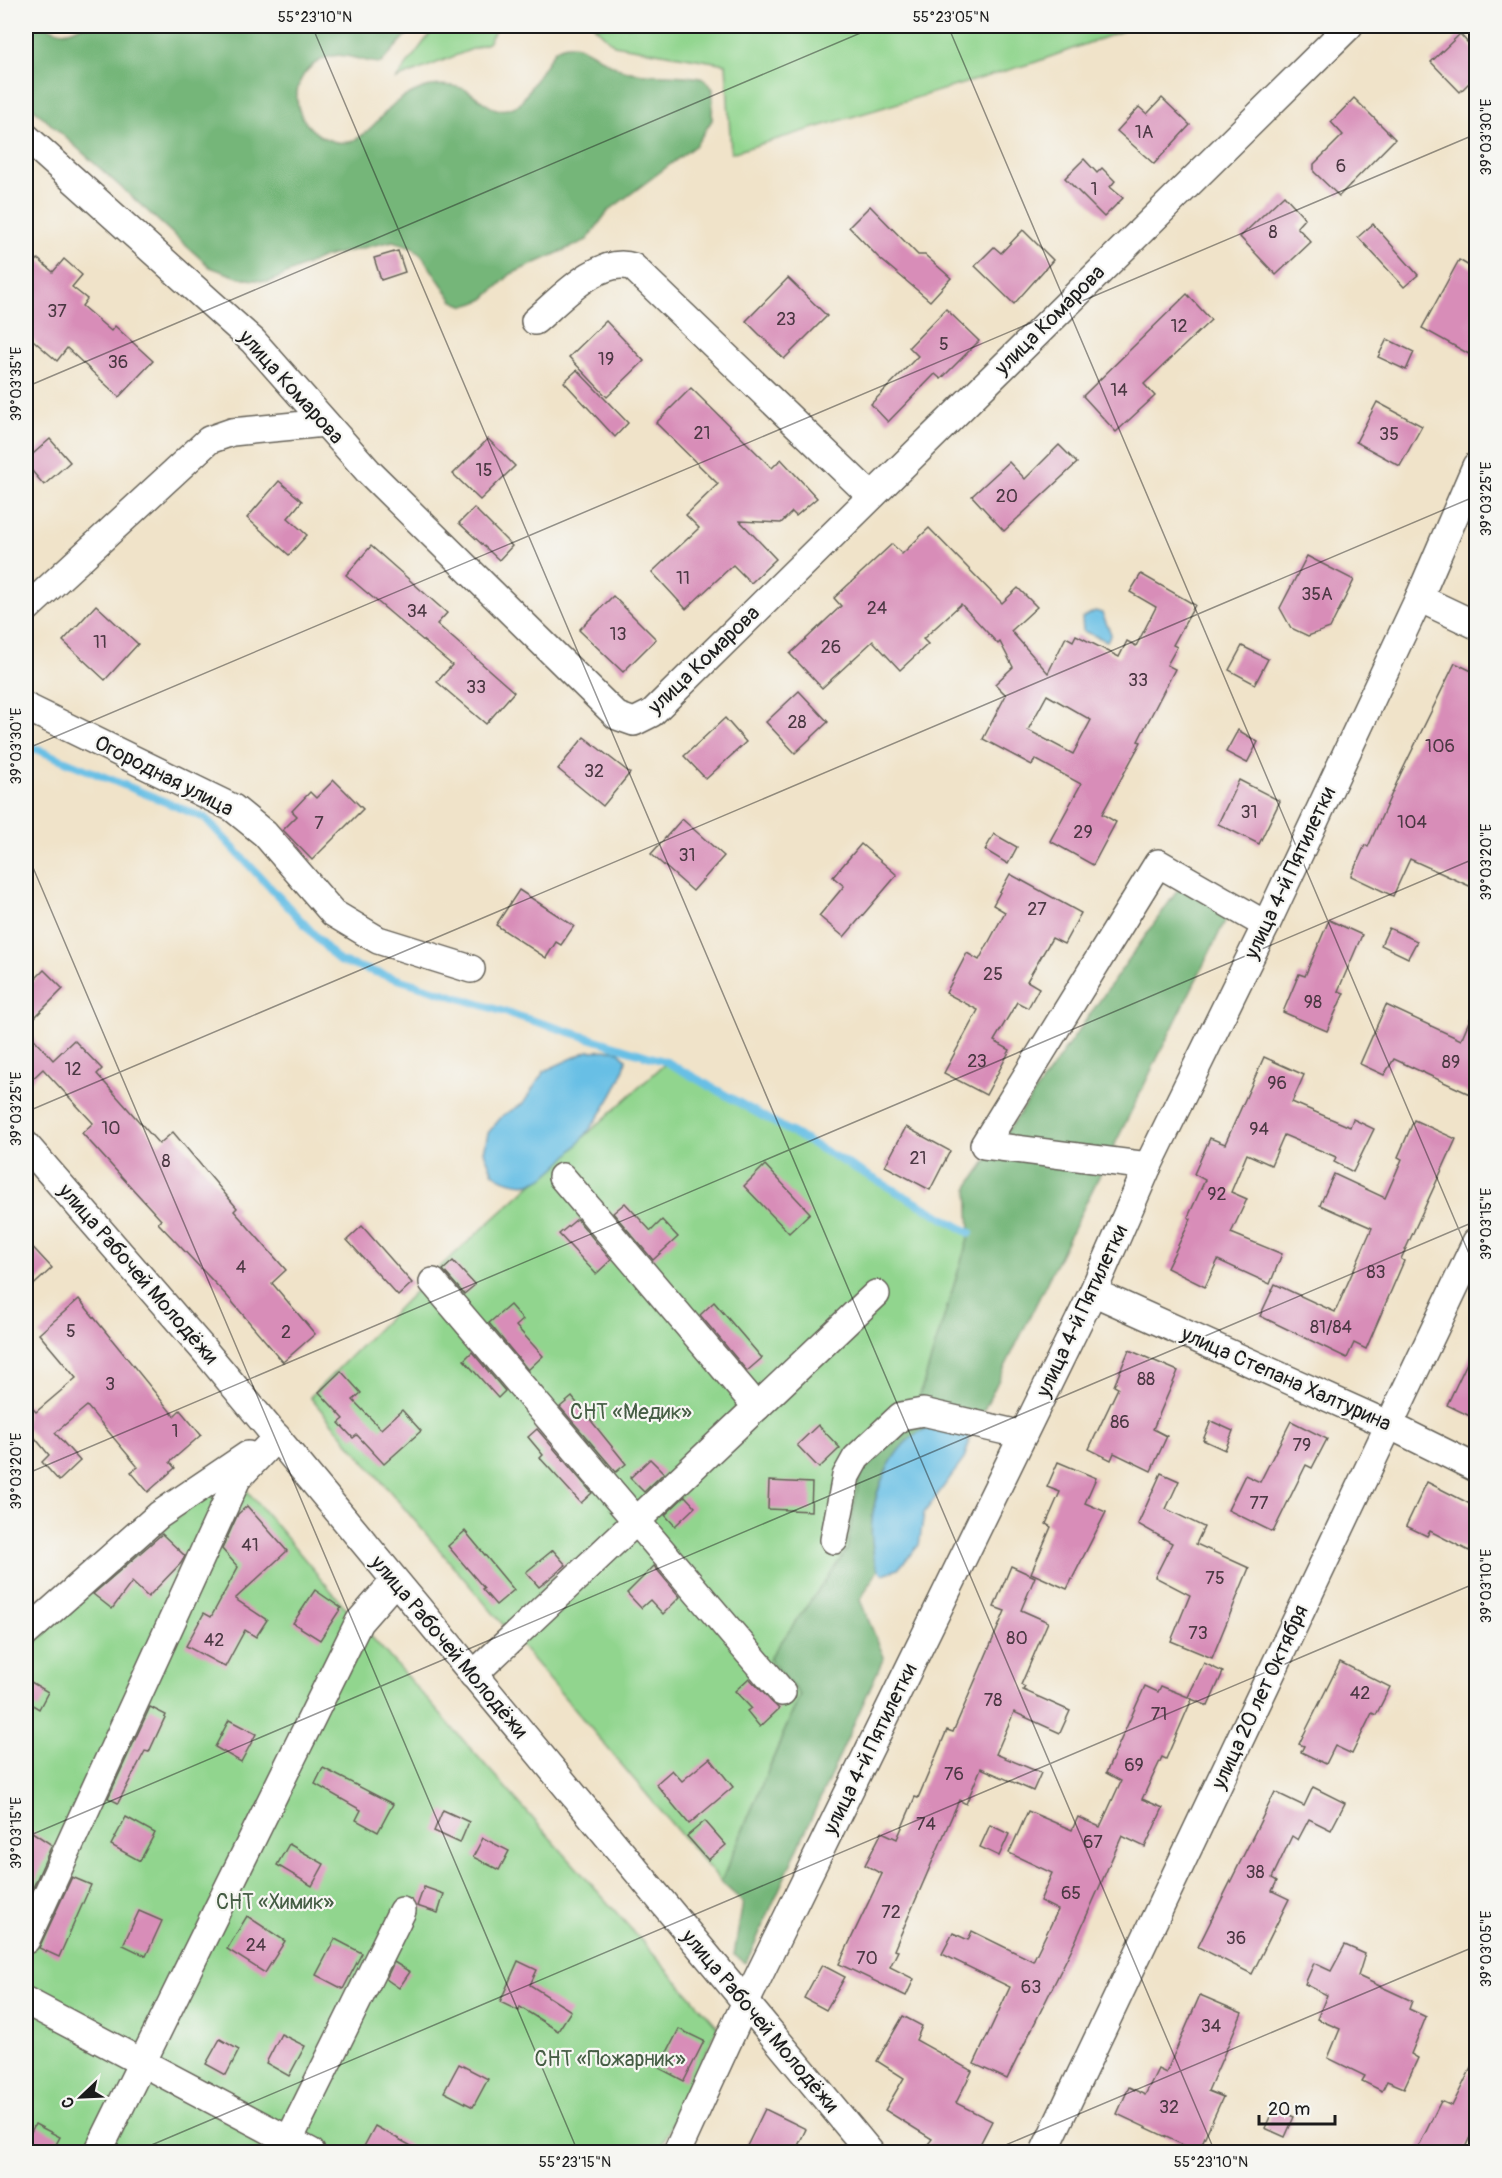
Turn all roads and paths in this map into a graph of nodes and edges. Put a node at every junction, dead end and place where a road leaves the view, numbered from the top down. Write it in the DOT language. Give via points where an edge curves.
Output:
graph roads {
  1 [pos="1349,26"];
  2 [pos="26,137"];
  3 [pos="534,321"];
  4 [pos="325,423"];
  5 [pos="1476,466"];
  6 [pos="871,496"];
  7 [pos="1419,598"];
  8 [pos="26,609"];
  9 [pos="1476,625"];
  10 [pos="26,707"];
  11 [pos="1266,925"];
  12 [pos="471,969"];
  13 [pos="26,1145"];
  14 [pos="1148,1166"];
  15 [pos="562,1177"];
  16 [pos="1476,1242"];
  17 [pos="434,1282"];
  18 [pos="1093,1292"];
  19 [pos="876,1294"];
  20 [pos="757,1407"];
  21 [pos="1389,1425"];
  22 [pos="1023,1435"];
  23 [pos="277,1437"];
  24 [pos="1476,1468"];
  25 [pos="637,1521"];
  26 [pos="834,1540"];
  27 [pos="394,1582"];
  28 [pos="26,1633"];
  29 [pos="473,1675"];
  30 [pos="782,1692"];
  31 [pos="402,1911"];
  32 [pos="26,1940"];
  33 [pos="26,2001"];
  34 [pos="745,2004"];
  35 [pos="141,2062"];
  36 [pos="294,2148"];
  37 [pos="98,2152"];
  38 [pos="677,2152"];
  39 [pos="870,2152"];
  40 [pos="1044,2152"];
  1 -- 6 [label="street, улица Комарова"];
  2 -- 4 [label="street, улица Комарова" via="253,341"];
  3 -- 6 [label="street" via="594,272 610,265 633,267"];
  4 -- 6 [label="street, улица Комарова" via="368,471 626,721 634,722 652,713"];
  4 -- 8 [label="street" via="232,432 209,440"];
  5 -- 7 [label="street, улица 4-й Пятилетки"];
  7 -- 9 [label="street"];
  7 -- 11 [label="street, улица 4-й Пятилетки"];
  10 -- 12 [label="street, Огородная улица" via="233,808 265,834 333,913 378,940"];
  11 -- 14 [label="street, улица 4-й Пятилетки"];
  11 -- 14 [label="street" via="1158,863 984,1145"];
  13 -- 23 [label="street, улица Рабочей Молодёжи"];
  14 -- 18 [label="street, улица 4-й Пятилетки"];
  15 -- 20 [label="street"];
  16 -- 21 [label="street, улица 20 лет Октября"];
  17 -- 25 [label="street"];
  18 -- 21 [label="street, улица Степана Халтурина"];
  18 -- 22 [label="street, улица 4-й Пятилетки"];
  19 -- 20 [label="street"];
  20 -- 25 [label="street"];
  21 -- 24 [label="street, улица Степана Халтурина"];
  21 -- 40 [label="street, улица 20 лет Октября"];
  22 -- 26 [label="street" via="923,1412 901,1416 856,1458 846,1476"];
  22 -- 34 [label="street, улица 4-й Пятилетки"];
  23 -- 27 [label="street, улица Рабочей Молодёжи"];
  23 -- 28 [label="street" via="159,1515"];
  23 -- 32 [label="street" via="237,1479"];
  25 -- 29 [label="street"];
  25 -- 30 [label="street"];
  27 -- 29 [label="street, улица Рабочей Молодёжи"];
  27 -- 35 [label="street" via="359,1622"];
  29 -- 34 [label="street, улица Рабочей Молодёжи"];
  31 -- 36 [label="street"];
  33 -- 35 [label="street"];
  34 -- 38 [label="street, улица 4-й Пятилетки"];
  34 -- 39 [label="street, улица Рабочей Молодёжи"];
  35 -- 36 [label="street"];
  35 -- 37 [label="street"];
}
